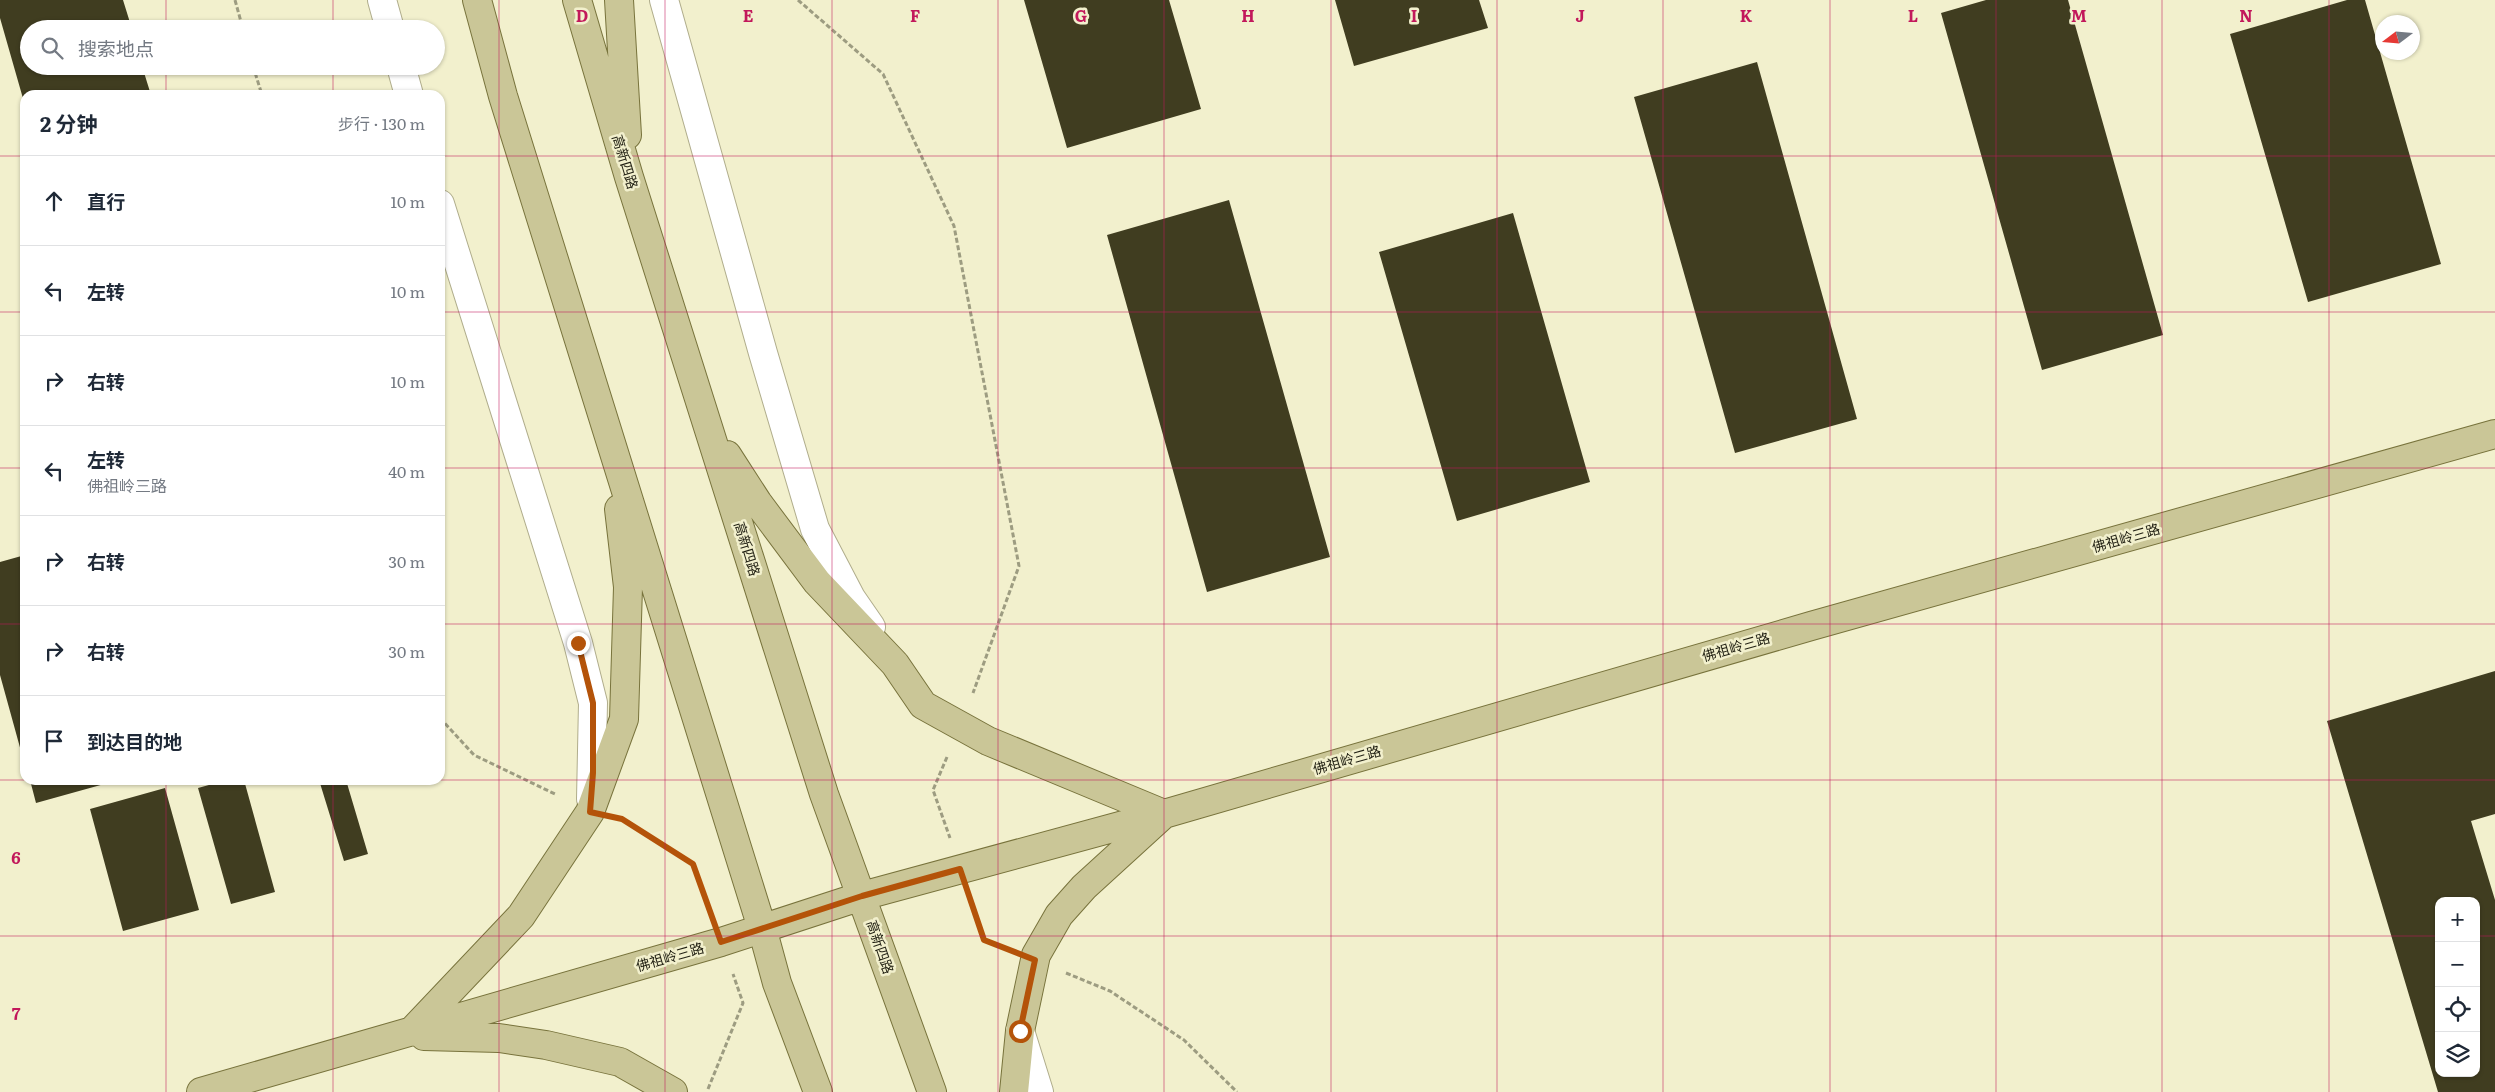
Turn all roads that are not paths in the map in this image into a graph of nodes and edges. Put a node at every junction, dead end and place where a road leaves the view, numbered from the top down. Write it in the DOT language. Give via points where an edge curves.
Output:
graph roads {
  1 [pos="382,0"];
  2 [pos="477,0"];
  3 [pos="577,0"];
  4 [pos="619,0"];
  5 [pos="664,0"];
  6 [pos="388,20"];
  7 [pos="403,75"];
  8 [pos="408,90"];
  9 [pos="630,177"];
  10 [pos="445,220"];
  11 [pos="708,424"];
  12 [pos="2495,434"];
  13 [pos="611,443"];
  14 [pos="895,664"];
  15 [pos="590,812"];
  16 [pos="1164,814"];
  17 [pos="862,896"];
  18 [pos="762,928"];
  19 [pos="1020,1031"];
  20 [pos="405,1034"];
  21 [pos="202,1092"];
  22 [pos="672,1092"];
  23 [pos="818,1092"];
  24 [pos="932,1092"];
  25 [pos="1014,1092"];
  26 [pos="1039,1092"];
  1 -- 6 [label="lane"];
  2 -- 13 [label="main road"];
  3 -- 9 [label="main road, 高新四路"];
  4 -- 9 [label="main road"];
  5 -- 14 [label="lane" via="815,529 851,598"];
  7 -- 8 [label="lane"];
  9 -- 11 [label="main road, 高新四路"];
  10 -- 15 [label="lane" via="578,643 593,703"];
  11 -- 14 [label="main road" via="758,503 816,582"];
  11 -- 17 [label="main road, 高新四路" via="824,794"];
  12 -- 16 [label="main road, 佛祖岭三路" via="1811,626"];
  13 -- 15 [label="main road" via="628,587 624,719"];
  13 -- 18 [label="main road"];
  14 -- 16 [label="main road" via="924,705 961,726 988,741"];
  15 -- 20 [label="main road" via="521,916"];
  16 -- 17 [label="main road, 佛祖岭三路"];
  16 -- 19 [label="main road" via="1058,915 1035,960"];
  17 -- 18 [label="main road, 佛祖岭三路"];
  17 -- 24 [label="main road, 高新四路"];
  18 -- 20 [label="main road, 佛祖岭三路"];
  18 -- 23 [label="main road" via="777,983"];
  19 -- 25 [label="main road"];
  19 -- 26 [label="lane"];
  20 -- 21 [label="main road, 佛祖岭三路"];
  20 -- 22 [label="main road" via="499,1038 546,1045 620,1062"];
}
